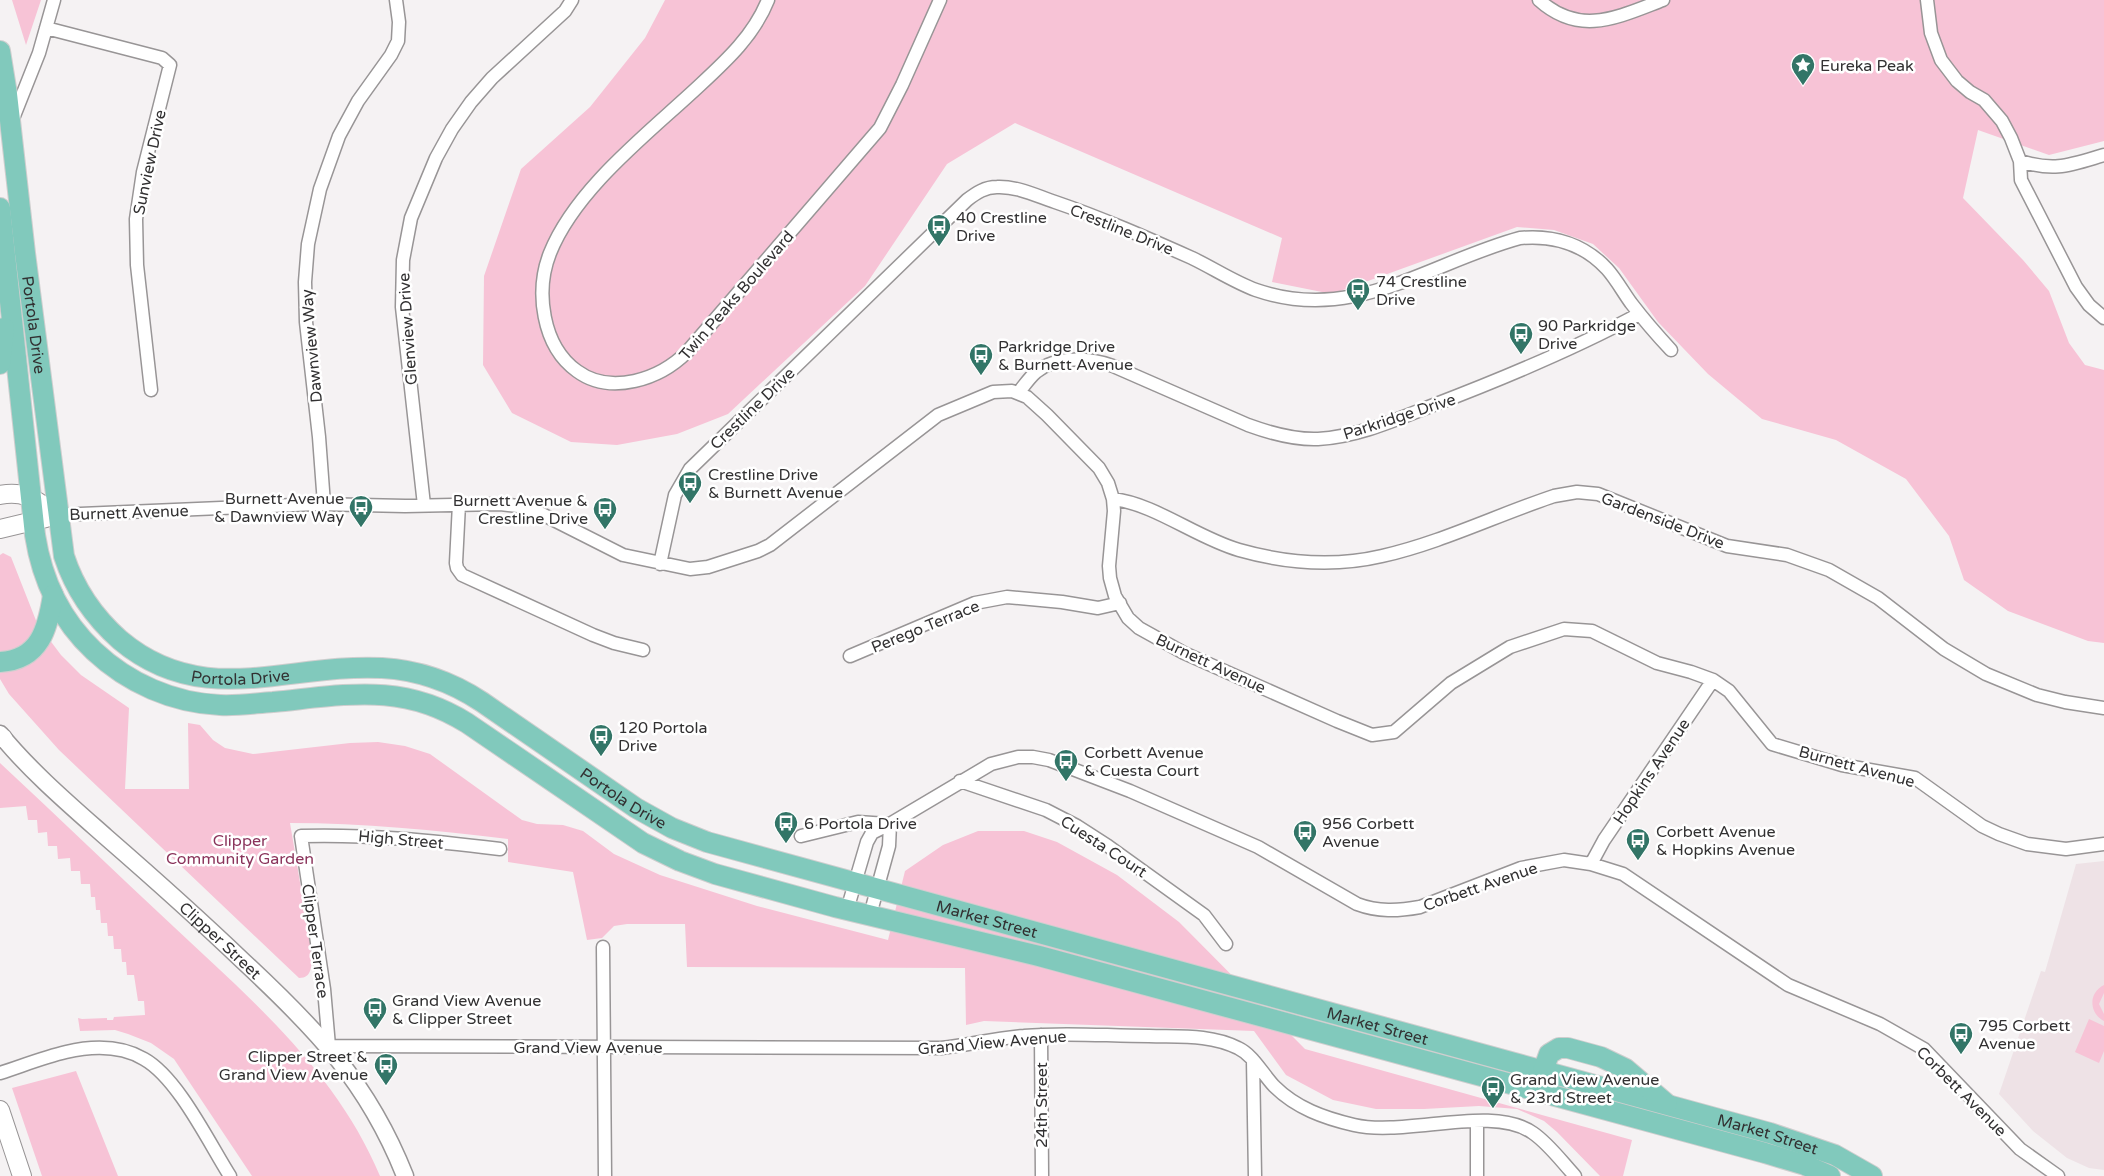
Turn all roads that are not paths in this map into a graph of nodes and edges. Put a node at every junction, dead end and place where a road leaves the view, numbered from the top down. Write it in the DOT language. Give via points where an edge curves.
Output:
graph roads {
  1 [pos="54,0"];
  2 [pos="396,0"];
  3 [pos="572,0"];
  4 [pos="768,0"];
  5 [pos="940,0"];
  6 [pos="1538,0"];
  7 [pos="1663,0"];
  8 [pos="1927,0"];
  9 [pos="46,28"];
  10 [pos="0,51"];
  11 [pos="11,123"];
  12 [pos="2104,155"];
  13 [pos="2020,161"];
  14 [pos="0,208"];
  15 [pos="8,292"];
  16 [pos="1639,314"];
  17 [pos="2104,318"];
  18 [pos="1672,350"];
  19 [pos="0,364"];
  20 [pos="151,390"];
  21 [pos="1018,393"];
  22 [pos="0,494"];
  23 [pos="30,496"];
  24 [pos="1113,499"];
  25 [pos="324,504"];
  26 [pos="459,504"];
  27 [pos="424,505"];
  28 [pos="57,515"];
  29 [pos="33,521"];
  30 [pos="0,529"];
  31 [pos="660,564"];
  32 [pos="52,595"];
  33 [pos="1120,603"];
  34 [pos="643,650"];
  35 [pos="850,656"];
  36 [pos="0,662"];
  37 [pos="1712,680"];
  38 [pos="2104,708"];
  39 [pos="1,737"];
  40 [pos="960,781"];
  41 [pos="890,824"];
  42 [pos="301,836"];
  43 [pos="801,836"];
  44 [pos="2104,844"];
  45 [pos="500,849"];
  46 [pos="1591,864"];
  47 [pos="855,884"];
  48 [pos="877,890"];
  49 [pos="848,910"];
  50 [pos="870,915"];
  51 [pos="1226,944"];
  52 [pos="604,947"];
  53 [pos="1041,1034"];
  54 [pos="329,1046"];
  55 [pos="604,1047"];
  56 [pos="1253,1060"];
  57 [pos="1543,1071"];
  58 [pos="0,1073"];
  59 [pos="1551,1094"];
  60 [pos="1668,1105"];
  61 [pos="0,1110"];
  62 [pos="1477,1121"];
  63 [pos="22,1176"];
  64 [pos="230,1176"];
  65 [pos="405,1176"];
  66 [pos="605,1176"];
  67 [pos="1042,1176"];
  68 [pos="1255,1176"];
  69 [pos="1478,1176"];
  70 [pos="1575,1176"];
  71 [pos="1830,1176"];
  72 [pos="1872,1176"];
  73 [pos="2058,1176"];
  1 -- 9 [label="street, Portola Drive"];
  2 -- 25 [label="street, Dawnview Way" via="398,40 392,55 358,101 339,136 320,189 308,244 306,322 320,437"];
  3 -- 27 [label="street, Glenview Drive" via="565,11 492,78 462,115 428,174 411,218 403,260 402,307"];
  4 -- 5 [label="street, Twin Peaks Boulevard" via="752,30 730,57 592,188 553,246 543,280 544,314 559,352 583,375 609,382 638,380 666,369 687,352 880,128"];
  6 -- 7 [label="street" via="1563,16 1590,21 1608,19"];
  8 -- 13 [label="street" via="1933,42 1945,68 1995,111 2007,129"];
  9 -- 11 [label="street, Portola Drive"];
  9 -- 20 [label="street, Sunview Drive" via="162,58 170,66 145,164 136,219 137,265"];
  10 -- 11 [label="main road, Portola Drive"];
  11 -- 28 [label="main road, Portola Drive"];
  12 -- 13 [label="street" via="2050,168"];
  13 -- 17 [label="street" via="2020,180 2071,279 2089,305"];
  14 -- 15 [label="main road, Portola Drive"];
  15 -- 19 [label="main road"];
  15 -- 23 [label="main road, Portola Drive"];
  16 -- 18 [label="street, Crestline Drive"];
  16 -- 21 [label="street, Parkridge Drive" via="1559,354 1477,389 1371,428 1329,438 1295,438 1270,433 1095,361 1076,360 1048,365 1036,372"];
  16 -- 31 [label="street, Crestline Drive" via="1598,260 1576,246 1554,239 1520,238 1368,294 1332,301 1307,301 1253,289 1143,236 1069,207 1016,189 990,187 967,200 690,469 672,504"];
  21 -- 24 [label="street, Burnett Avenue" via="1033,402 1095,464 1108,483"];
  21 -- 31 [label="street, Burnett Avenue" via="993,392 938,415 767,548 697,570"];
  22 -- 23 [label="main road"];
  23 -- 28 [label="main road"];
  23 -- 29 [label="main road, Portola Drive"];
  24 -- 33 [label="street, Burnett Avenue" via="1109,573"];
  24 -- 38 [label="street, Gardenside Drive" via="1141,506 1231,548 1272,558 1316,562 1381,556 1554,496 1577,492 1598,494 1727,546 1787,555 1816,565 1878,598 1938,645 1986,674 2037,695"];
  25 -- 27 [label="street, Burnett Avenue"];
  25 -- 28 [label="street, Burnett Avenue"];
  26 -- 27 [label="street, Burnett Avenue"];
  26 -- 31 [label="street, Burnett Avenue" via="527,508 618,553"];
  26 -- 34 [label="street" via="456,563 462,575 593,635"];
  28 -- 29 [label="main road"];
  28 -- 47 [label="main road, Portola Drive" via="64,556 83,598 105,626 152,661 188,674 223,680 365,668 400,670 434,678 468,692 636,808 672,828 739,852"];
  29 -- 30 [label="main road"];
  29 -- 32 [label="main road, Portola Drive" via="40,563"];
  32 -- 36 [label="main road" via="47,626 34,648 13,661"];
  32 -- 49 [label="main road, Portola Drive" via="73,628 100,657 128,677 156,691 189,701 222,705 365,693 396,695 427,703 468,724 602,817 661,852 716,874"];
  33 -- 35 [label="street, Perego Terrace" via="1098,608 1007,597 975,603"];
  33 -- 37 [label="street, Burnett Avenue" via="1128,618 1139,628 1184,653 1372,735 1394,732 1451,683 1510,647 1564,629 1592,631 1657,664"];
  37 -- 44 [label="street, Burnett Avenue" via="1730,691 1772,744 1842,765 1915,778 1982,826 2027,844 2066,849"];
  37 -- 46 [label="street, Hopkins Avenue"];
  39 -- 54 [label="street, Clipper Street" via="82,816 196,916"];
  40 -- 41 [label="street"];
  40 -- 46 [label="street, Corbett Avenue" via="1005,760 1032,756 1049,760 1130,791 1258,847 1372,910 1420,907 1521,868 1564,860"];
  40 -- 51 [label="street, Cuesta Court" via="1046,810 1077,826 1204,915"];
  41 -- 43 [label="street" via="858,822"];
  41 -- 47 [label="street" via="872,833"];
  41 -- 48 [label="street" via="889,846"];
  42 -- 45 [label="street, High Street" via="391,837"];
  42 -- 54 [label="street, Clipper Terrace" via="324,988"];
  46 -- 73 [label="street, Corbett Avenue" via="1623,874 1788,985 1880,1024 1924,1049 2020,1149"];
  47 -- 48 [label="main road, Portola Drive"];
  47 -- 49 [label="street"];
  48 -- 50 [label="street"];
  48 -- 57 [label="main road, Market Street"];
  49 -- 50 [label="main road, Portola Drive"];
  50 -- 59 [label="main road, Market Street" via="1029,953"];
  52 -- 55 [label="street"];
  53 -- 55 [label="street, Grand View Avenue" via="942,1048"];
  53 -- 56 [label="street, Grand View Avenue" via="1208,1037 1240,1049"];
  53 -- 67 [label="street, 24th Street"];
  54 -- 55 [label="street, Grand View Avenue"];
  54 -- 65 [label="street, Clipper Street" via="380,1121"];
  55 -- 66 [label="street"];
  56 -- 62 [label="street, Grand View Avenue" via="1291,1101 1310,1112 1337,1121 1388,1128"];
  56 -- 68 [label="street"];
  57 -- 59 [label="main road" via="1542,1084"];
  57 -- 60 [label="main road, Market Street"];
  57 -- 60 [label="main road" via="1549,1054 1554,1050 1581,1051 1626,1069"];
  58 -- 64 [label="street" via="77,1050 101,1048 132,1053 146,1060 179,1094"];
  59 -- 71 [label="main road, Market Street" via="1765,1152"];
  60 -- 72 [label="main road, Market Street" via="1813,1146"];
  61 -- 63 [label="main road"];
  62 -- 69 [label="street"];
  62 -- 70 [label="street, Grand View Avenue" via="1497,1120 1532,1132"];
}
